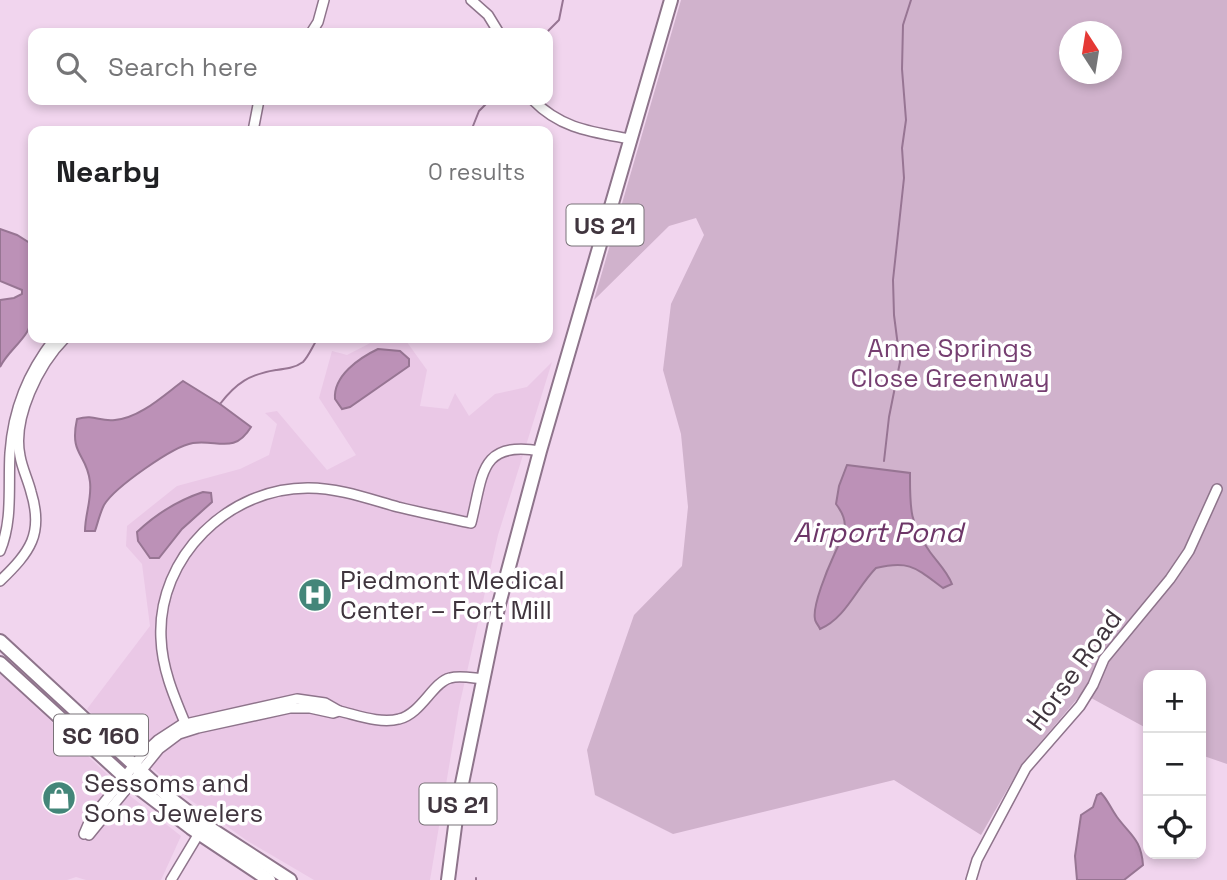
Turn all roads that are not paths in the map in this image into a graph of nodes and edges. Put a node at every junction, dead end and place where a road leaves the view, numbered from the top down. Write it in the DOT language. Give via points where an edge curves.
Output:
graph roads {
  1 [pos="324,0"];
  2 [pos="471,0"];
  3 [pos="671,0"];
  4 [pos="314,28"];
  5 [pos="496,28"];
  6 [pos="258,105"];
  7 [pos="539,105"];
  8 [pos="254,126"];
  9 [pos="630,139"];
  10 [pos="52,343"];
  11 [pos="61,343"];
  12 [pos="0,436"];
  13 [pos="16,438"];
  14 [pos="540,451"];
  15 [pos="1217,489"];
  16 [pos="0,551"];
  17 [pos="0,581"];
  18 [pos="0,641"];
  19 [pos="0,663"];
  20 [pos="483,679"];
  21 [pos="187,727"];
  22 [pos="133,774"];
  23 [pos="202,829"];
  24 [pos="86,834"];
  25 [pos="171,880"];
  26 [pos="270,880"];
  27 [pos="290,880"];
  28 [pos="448,880"];
  29 [pos="971,880"];
  1 -- 4 [label="street"];
  2 -- 5 [label="street"];
  3 -- 9 [label="main road, US 21"];
  6 -- 8 [label="street"];
  7 -- 9 [label="street" via="574,127"];
  9 -- 14 [label="main road, US 21"];
  10 -- 13 [label="street" via="25,385"];
  11 -- 13 [label="street" via="30,393"];
  12 -- 13 [label="street"];
  13 -- 16 [label="street"];
  13 -- 17 [label="street" via="38,520 29,550"];
  14 -- 20 [label="main road, US 21"];
  14 -- 21 [label="street" via="503,449 489,460 471,523 309,488 263,495 214,521 173,576 161,618 166,671"];
  15 -- 29 [label="street, Horse Road" via="1189,551 1170,579 1104,659 1080,706 1026,768 990,833"];
  18 -- 22 [label="main road, SC 160"];
  19 -- 22 [label="main road, SC 160"];
  20 -- 21 [label="street" via="443,681 401,719 276,707"];
  20 -- 28 [label="main road, US 21"];
  21 -- 22 [label="street"];
  22 -- 23 [label="main road, SC 160"];
  22 -- 24 [label="street"];
  23 -- 25 [label="street"];
  23 -- 26 [label="main road, SC 160"];
  23 -- 27 [label="main road, SC 160"];
}
